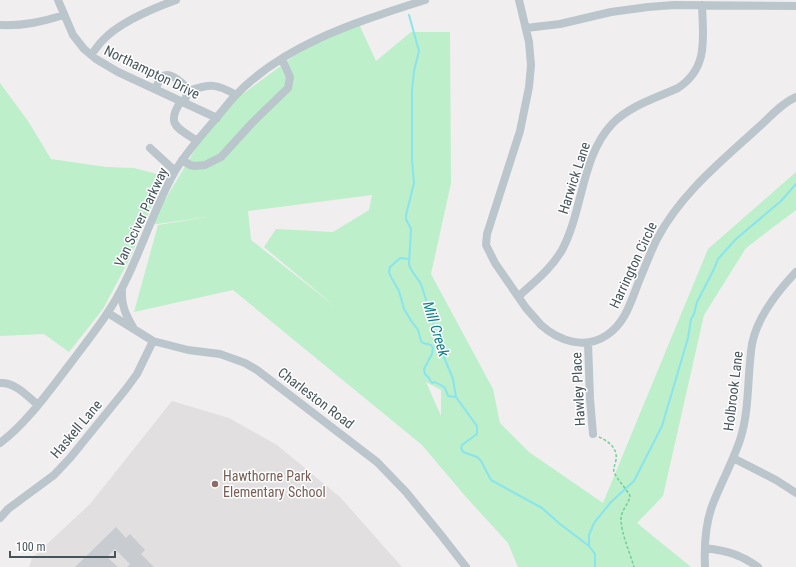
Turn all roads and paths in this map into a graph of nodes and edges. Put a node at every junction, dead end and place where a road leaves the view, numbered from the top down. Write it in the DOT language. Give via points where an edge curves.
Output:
graph roads {
  1 [pos="58,0"];
  2 [pos="176,0"];
  3 [pos="425,0"];
  4 [pos="519,0"];
  5 [pos="702,5"];
  6 [pos="796,6"];
  7 [pos="64,15"];
  8 [pos="0,24"];
  9 [pos="526,28"];
  10 [pos="91,55"];
  11 [pos="282,59"];
  12 [pos="155,89"];
  13 [pos="188,92"];
  14 [pos="236,95"];
  15 [pos="796,97"];
  16 [pos="183,102"];
  17 [pos="217,118"];
  18 [pos="197,142"];
  19 [pos="150,148"];
  20 [pos="182,160"];
  21 [pos="175,171"];
  22 [pos="796,272"];
  23 [pos="122,288"];
  24 [pos="519,296"];
  25 [pos="108,313"];
  26 [pos="135,330"];
  27 [pos="153,341"];
  28 [pos="588,343"];
  29 [pos="0,383"];
  30 [pos="38,405"];
  31 [pos="593,434"];
  32 [pos="0,443"];
  33 [pos="733,458"];
  34 [pos="796,493"];
  35 [pos="0,518"];
  36 [pos="705,548"];
  37 [pos="466,567"];
  38 [pos="634,567"];
  39 [pos="705,567"];
  40 [pos="758,567"];
  1 -- 7 [label="street, Northampton Drive"];
  2 -- 10 [label="street" via="120,26 103,40"];
  3 -- 11 [label="street, Van Sciver Parkway" via="339,29"];
  4 -- 9 [label="street"];
  5 -- 6 [label="street"];
  5 -- 9 [label="street" via="635,8 560,24"];
  5 -- 24 [label="street, Harwick Lane" via="702,46 696,71 678,88 620,117 606,132 596,148 562,251 545,273"];
  7 -- 8 [label="street" via="32,24"];
  7 -- 10 [label="street, Northampton Drive" via="73,35"];
  9 -- 24 [label="street" via="531,65 528,98 487,234 486,245 495,263"];
  10 -- 12 [label="street, Northampton Drive" via="102,64"];
  11 -- 14 [label="street, Van Sciver Parkway"];
  11 -- 20 [label="street" via="290,77 288,88 221,158 195,166"];
  12 -- 13 [label="street" via="166,75 184,84"];
  12 -- 16 [label="street, Northampton Drive"];
  13 -- 14 [label="street" via="202,86 215,85 224,87"];
  13 -- 16 [label="street"];
  14 -- 17 [label="street, Van Sciver Parkway"];
  15 -- 28 [label="street, Harrington Circle" via="778,109 684,199 657,240 631,304 621,321 608,335"];
  16 -- 17 [label="street, Northampton Drive"];
  16 -- 18 [label="street" via="175,110 174,122"];
  17 -- 18 [label="street, Van Sciver Parkway"];
  18 -- 20 [label="street, Van Sciver Parkway"];
  19 -- 21 [label="street"];
  20 -- 21 [label="street, Van Sciver Parkway"];
  21 -- 23 [label="street, Van Sciver Parkway"];
  22 -- 33 [label="street, Holbrook Lane" via="770,304 752,343 745,418"];
  23 -- 25 [label="street, Van Sciver Parkway"];
  23 -- 26 [label="street" via="121,301 126,316"];
  24 -- 28 [label="street" via="548,331 565,339"];
  25 -- 26 [label="street, Charleston Road"];
  25 -- 30 [label="street, Van Sciver Parkway"];
  26 -- 27 [label="street, Charleston Road"];
  27 -- 35 [label="street, Haskell Lane" via="137,374 70,458 54,475 8,509"];
  27 -- 37 [label="street, Charleston Road" via="174,348 226,356 245,363 263,374 377,462 406,492"];
  28 -- 31 [label="street, Hawley Place"];
  29 -- 30 [label="street" via="14,386"];
  30 -- 32 [label="street, Van Sciver Parkway"];
  31 -- 38 [label="path" via="613,446 616,453 614,472 630,496 621,518"];
  33 -- 34 [label="street"];
  33 -- 36 [label="street, Holbrook Lane" via="710,512"];
  36 -- 39 [label="street, Holbrook Lane"];
  36 -- 40 [label="street" via="738,554"];
}
